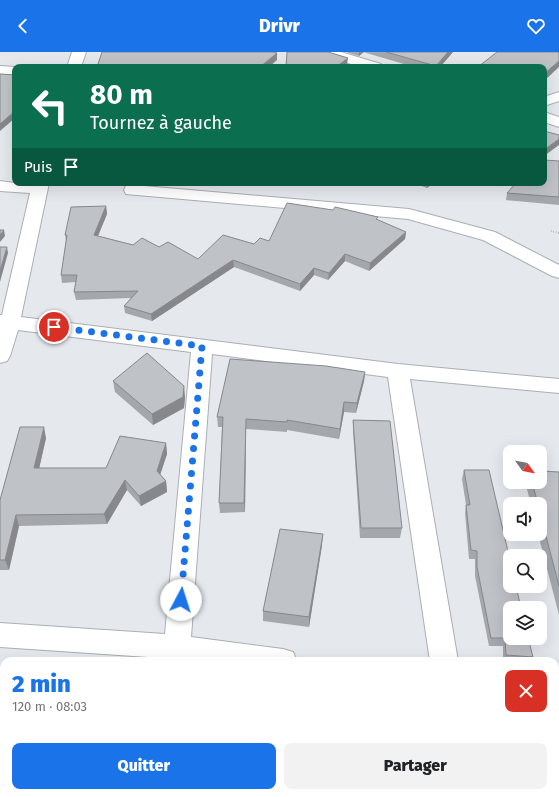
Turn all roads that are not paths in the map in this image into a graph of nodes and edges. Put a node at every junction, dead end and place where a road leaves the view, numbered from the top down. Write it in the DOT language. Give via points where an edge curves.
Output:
graph roads {
  1 [pos="78,52"];
  2 [pos="326,52"];
  3 [pos="75,64"];
  4 [pos="366,64"];
  5 [pos="0,70"];
  6 [pos="12,71"];
  7 [pos="559,96"];
  8 [pos="547,101"];
  9 [pos="547,118"];
  10 [pos="559,122"];
  11 [pos="0,186"];
  12 [pos="40,186"];
  13 [pos="132,190"];
  14 [pos="559,272"];
  15 [pos="5,321"];
  16 [pos="202,346"];
  17 [pos="0,356"];
  18 [pos="398,371"];
  19 [pos="559,386"];
  20 [pos="0,635"];
  21 [pos="176,654"];
  22 [pos="222,657"];
  23 [pos="443,657"];
  1 -- 3 [label="street"];
  2 -- 4 [label="street"];
  5 -- 6 [label="street"];
  7 -- 8 [label="street"];
  9 -- 10 [label="street"];
  11 -- 12 [label="street"];
  12 -- 15 [label="street"];
  13 -- 14 [label="street" via="410,214 489,236"];
  15 -- 16 [label="street"];
  15 -- 17 [label="street"];
  16 -- 18 [label="street"];
  16 -- 21 [label="street"];
  18 -- 19 [label="street"];
  18 -- 23 [label="street"];
  20 -- 21 [label="street"];
  21 -- 22 [label="street"];
}
